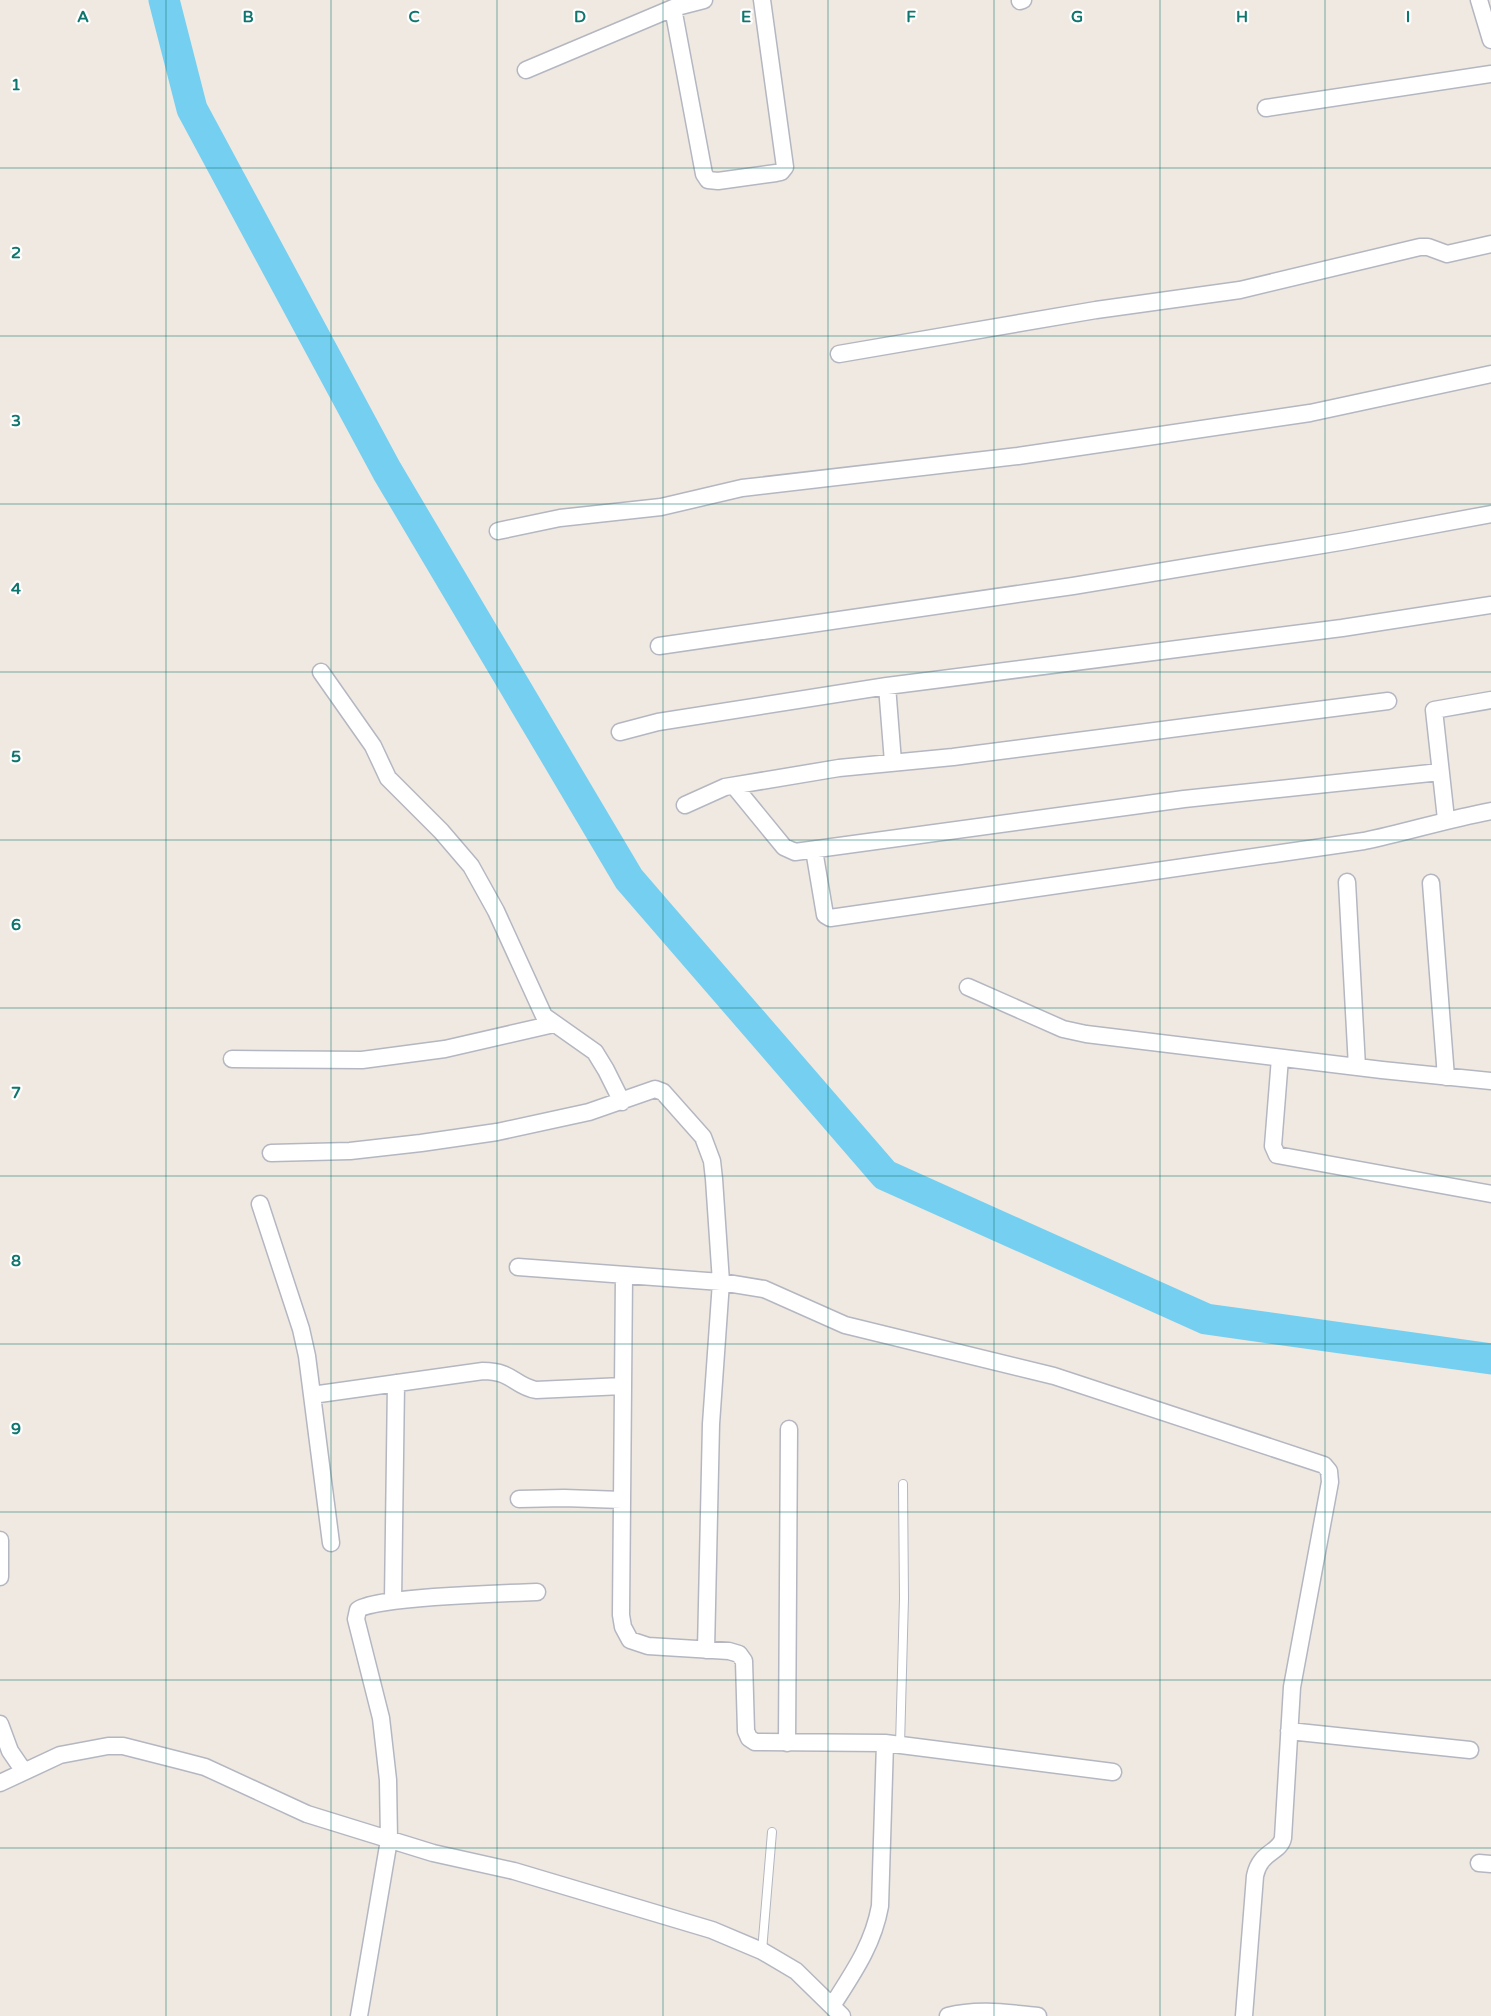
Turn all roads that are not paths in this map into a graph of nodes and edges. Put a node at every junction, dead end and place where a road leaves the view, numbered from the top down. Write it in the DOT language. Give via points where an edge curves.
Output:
graph roads {
  1 [pos="704,0"];
  2 [pos="762,0"];
  3 [pos="1479,0"];
  4 [pos="673,8"];
  5 [pos="1491,40"];
  6 [pos="526,70"];
  7 [pos="1491,74"];
  8 [pos="1266,108"];
  9 [pos="1491,244"];
  10 [pos="839,354"];
  11 [pos="1491,374"];
  12 [pos="1491,514"];
  13 [pos="498,531"];
  14 [pos="1491,605"];
  15 [pos="659,646"];
  16 [pos="321,672"];
  17 [pos="887,686"];
  18 [pos="1491,700"];
  19 [pos="1388,701"];
  20 [pos="620,732"];
  21 [pos="893,762"];
  22 [pos="1440,772"];
  23 [pos="734,786"];
  24 [pos="685,805"];
  25 [pos="1491,811"];
  26 [pos="1446,819"];
  27 [pos="814,850"];
  28 [pos="1347,882"];
  29 [pos="1431,883"];
  30 [pos="968,986"];
  31 [pos="554,1024"];
  32 [pos="1280,1058"];
  33 [pos="232,1059"];
  34 [pos="1357,1067"];
  35 [pos="1446,1077"];
  36 [pos="1491,1081"];
  37 [pos="622,1102"];
  38 [pos="271,1153"];
  39 [pos="1491,1194"];
  40 [pos="260,1204"];
  41 [pos="518,1267"];
  42 [pos="624,1275"];
  43 [pos="721,1282"];
  44 [pos="396,1383"];
  45 [pos="623,1386"];
  46 [pos="312,1395"];
  47 [pos="789,1429"];
  48 [pos="903,1484"];
  49 [pos="518,1499"];
  50 [pos="622,1500"];
  51 [pos="0,1540"];
  52 [pos="331,1543"];
  53 [pos="0,1577"];
  54 [pos="537,1592"];
  55 [pos="393,1601"];
  56 [pos="706,1650"];
  57 [pos="0,1724"];
  58 [pos="1289,1731"];
  59 [pos="787,1743"];
  60 [pos="892,1744"];
  61 [pos="1470,1750"];
  62 [pos="23,1770"];
  63 [pos="1113,1772"];
  64 [pos="0,1783"];
  65 [pos="772,1832"];
  66 [pos="389,1840"];
  67 [pos="762,1951"];
  68 [pos="837,2011"];
  69 [pos="359,2016"];
  70 [pos="948,2016"];
  71 [pos="1038,2016"];
  72 [pos="1244,2016"];
  1 -- 4 [label="street"];
  2 -- 4 [label="street" via="785,167 781,172 718,181 708,180 704,174"];
  3 -- 5 [label="street"];
  4 -- 6 [label="street"];
  7 -- 8 [label="street"];
  9 -- 10 [label="street" via="1447,254 1424,246 1240,290 1096,310"];
  11 -- 13 [label="street" via="1310,413 1018,456 742,488 661,507 560,518"];
  12 -- 15 [label="street" via="1073,586"];
  14 -- 17 [label="street" via="1342,628"];
  16 -- 31 [label="street" via="373,746 388,778 471,866 496,912 541,1011"];
  17 -- 20 [label="street" via="667,720"];
  17 -- 21 [label="street"];
  18 -- 22 [label="street" via="1434,710"];
  19 -- 21 [label="street"];
  21 -- 23 [label="street"];
  22 -- 26 [label="street"];
  22 -- 27 [label="street" via="1184,799"];
  23 -- 24 [label="street" via="718,789"];
  23 -- 27 [label="street" via="787,850"];
  25 -- 26 [label="street"];
  26 -- 27 [label="street" via="1420,829 1364,841 830,918 826,915"];
  28 -- 34 [label="street"];
  29 -- 35 [label="street"];
  30 -- 32 [label="street" via="1063,1028 1086,1034"];
  31 -- 33 [label="street" via="445,1049 362,1060"];
  31 -- 37 [label="street" via="595,1052"];
  32 -- 34 [label="street"];
  32 -- 39 [label="street" via="1273,1146 1277,1155"];
  34 -- 35 [label="street"];
  35 -- 36 [label="street"];
  37 -- 38 [label="street" via="562,1119 430,1142 350,1151"];
  37 -- 43 [label="street" via="651,1089 660,1090 703,1136 712,1161"];
  40 -- 46 [label="street" via="303,1336"];
  41 -- 42 [label="street"];
  42 -- 43 [label="street"];
  42 -- 45 [label="street"];
  43 -- 56 [label="street" via="711,1424"];
  43 -- 58 [label="street" via="764,1289 845,1325 1054,1376 1324,1465 1330,1482 1295,1668"];
  44 -- 45 [label="street" via="496,1371 536,1390"];
  44 -- 46 [label="street"];
  44 -- 55 [label="street"];
  45 -- 50 [label="street"];
  46 -- 52 [label="street"];
  47 -- 59 [label="street"];
  48 -- 60 [label="lane" via="904,1598"];
  49 -- 50 [label="street"];
  50 -- 56 [label="street" via="621,1615 626,1634 637,1644"];
  51 -- 53 [label="street"];
  54 -- 55 [label="street"];
  55 -- 66 [label="street" via="365,1605 358,1610 356,1619 381,1718 388,1780"];
  56 -- 59 [label="street" via="736,1652 742,1656 748,1738 761,1743"];
  57 -- 62 [label="street" via="10,1751"];
  58 -- 61 [label="street"];
  58 -- 72 [label="street" via="1282,1842 1259,1861 1255,1876"];
  59 -- 60 [label="street"];
  60 -- 63 [label="street"];
  60 -- 68 [label="street" via="880,1906 861,1963"];
  62 -- 64 [label="street"];
  62 -- 66 [label="street" via="77,1750 122,1746 205,1768 294,1810"];
  65 -- 67 [label="lane"];
  66 -- 67 [label="street" via="592,1894 712,1930"];
  66 -- 69 [label="street"];
  67 -- 68 [label="street" via="796,1971"];
  70 -- 71 [label="street" via="985,2011"];
}
